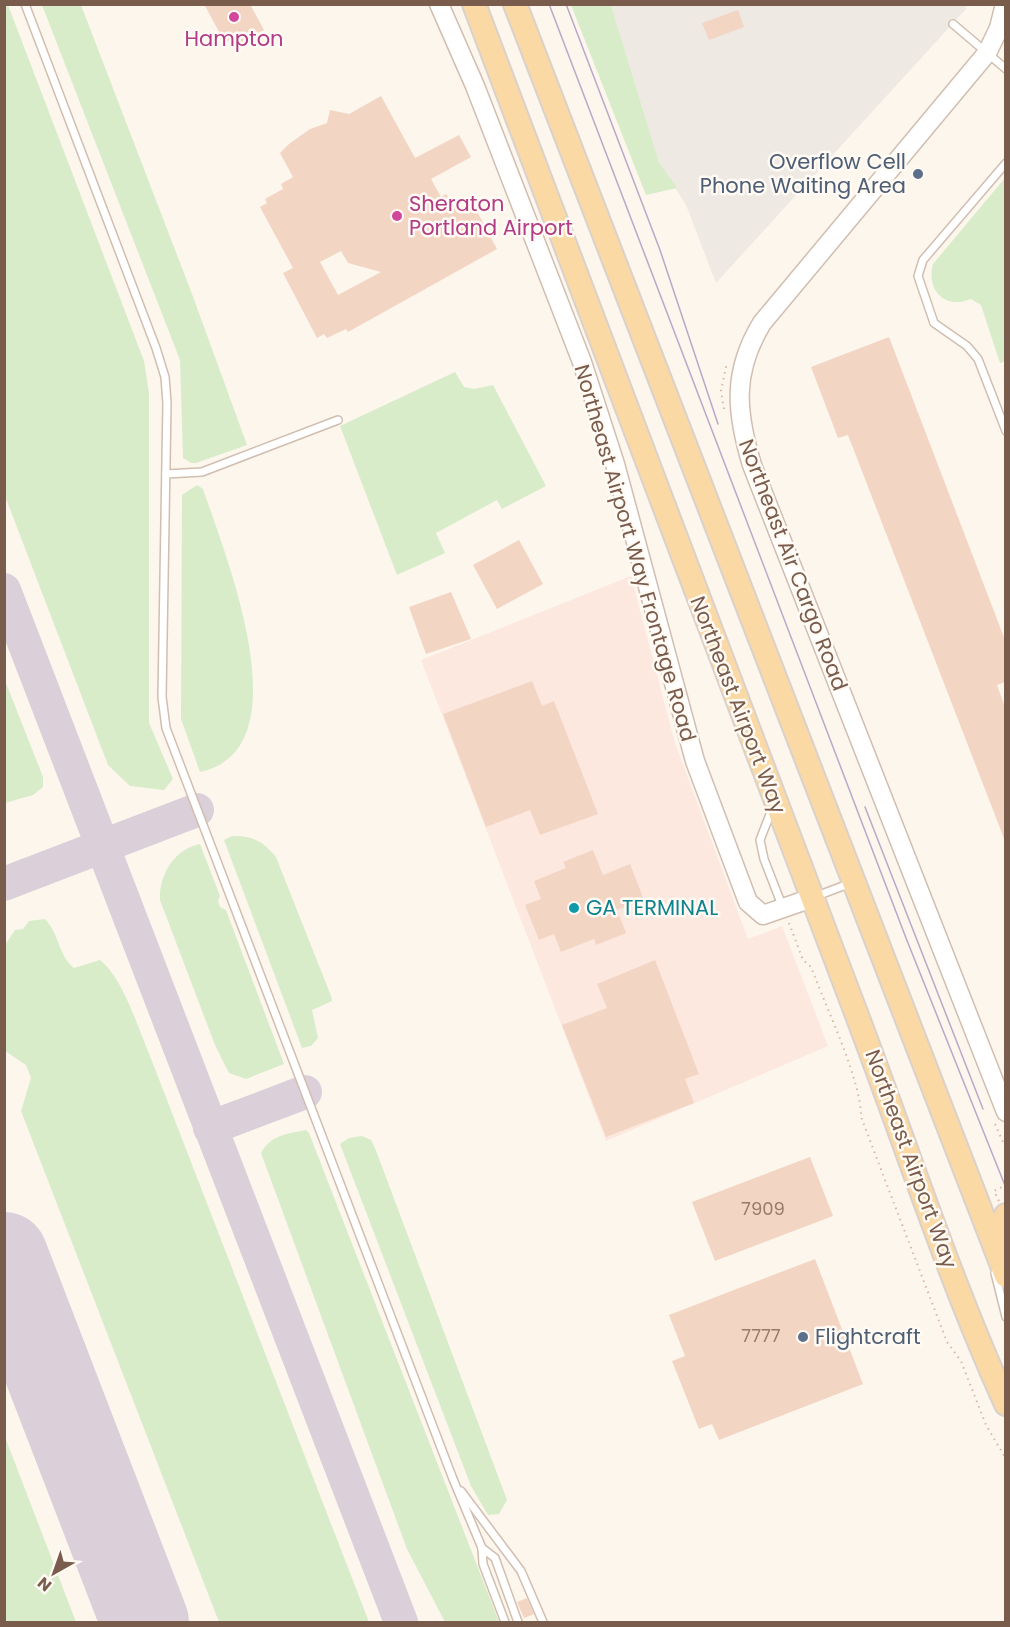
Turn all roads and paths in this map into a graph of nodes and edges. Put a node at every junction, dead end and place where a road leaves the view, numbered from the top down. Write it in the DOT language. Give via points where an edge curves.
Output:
graph roads {
  1 [pos="25,4"];
  2 [pos="439,4"];
  3 [pos="474,4"];
  4 [pos="515,4"];
  5 [pos="1005,4"];
  6 [pos="953,24"];
  7 [pos="987,53"];
  8 [pos="1005,69"];
  9 [pos="1005,163"];
  10 [pos="338,420"];
  11 [pos="1005,431"];
  12 [pos="166,474"];
  13 [pos="775,801"];
  14 [pos="854,882"];
  15 [pos="812,898"];
  16 [pos="786,917"];
  17 [pos="1005,1112"];
  18 [pos="1005,1185"];
  19 [pos="995,1194"];
  20 [pos="995,1218"];
  21 [pos="1005,1232"];
  22 [pos="1005,1276"];
  23 [pos="1005,1317"];
  24 [pos="1005,1404"];
  25 [pos="1005,1459"];
  26 [pos="453,1479"];
  27 [pos="482,1548"];
  28 [pos="505,1623"];
  29 [pos="518,1623"];
  30 [pos="543,1623"];
  1 -- 12 [label="lane" via="165,377"];
  2 -- 16 [label="street, Northeast Airport Way Frontage Road" via="476,86 582,362 615,464 685,728 748,903 763,915"];
  3 -- 13 [label="main road, Northeast Airport Way"];
  4 -- 14 [label="main road, Northeast Airport Way"];
  5 -- 7 [label="street, Northeast Air Cargo Road"];
  6 -- 7 [label="lane"];
  7 -- 8 [label="lane"];
  7 -- 17 [label="street, Northeast Air Cargo Road" via="762,323 744,362 739,401 741,428 752,465"];
  9 -- 11 [label="lane" via="923,260 918,276 934,323 967,346 978,359"];
  10 -- 12 [label="lane" via="202,472"];
  12 -- 26 [label="lane" via="162,698 166,728"];
  13 -- 15 [label="main road, Northeast Airport Way"];
  13 -- 16 [label="lane" via="760,840"];
  14 -- 15 [label="lane"];
  14 -- 20 [label="main road, Northeast Airport Way"];
  15 -- 16 [label="street, Northeast Airport Way Frontage Road"];
  15 -- 24 [label="main road, Northeast Airport Way"];
  16 -- 25 [label="path" via="803,960 811,967 844,1052 861,1102 861,1117 947,1342 961,1361 986,1425"];
  18 -- 19 [label="path" via="997,1188"];
  20 -- 21 [label="main road" via="1003,1221"];
  20 -- 22 [label="main road, Northeast Airport Way"];
  20 -- 23 [label="lane"];
  26 -- 27 [label="lane"];
  26 -- 30 [label="lane" via="521,1571"];
  27 -- 28 [label="lane" via="483,1564"];
  27 -- 29 [label="lane" via="495,1558"];
}
